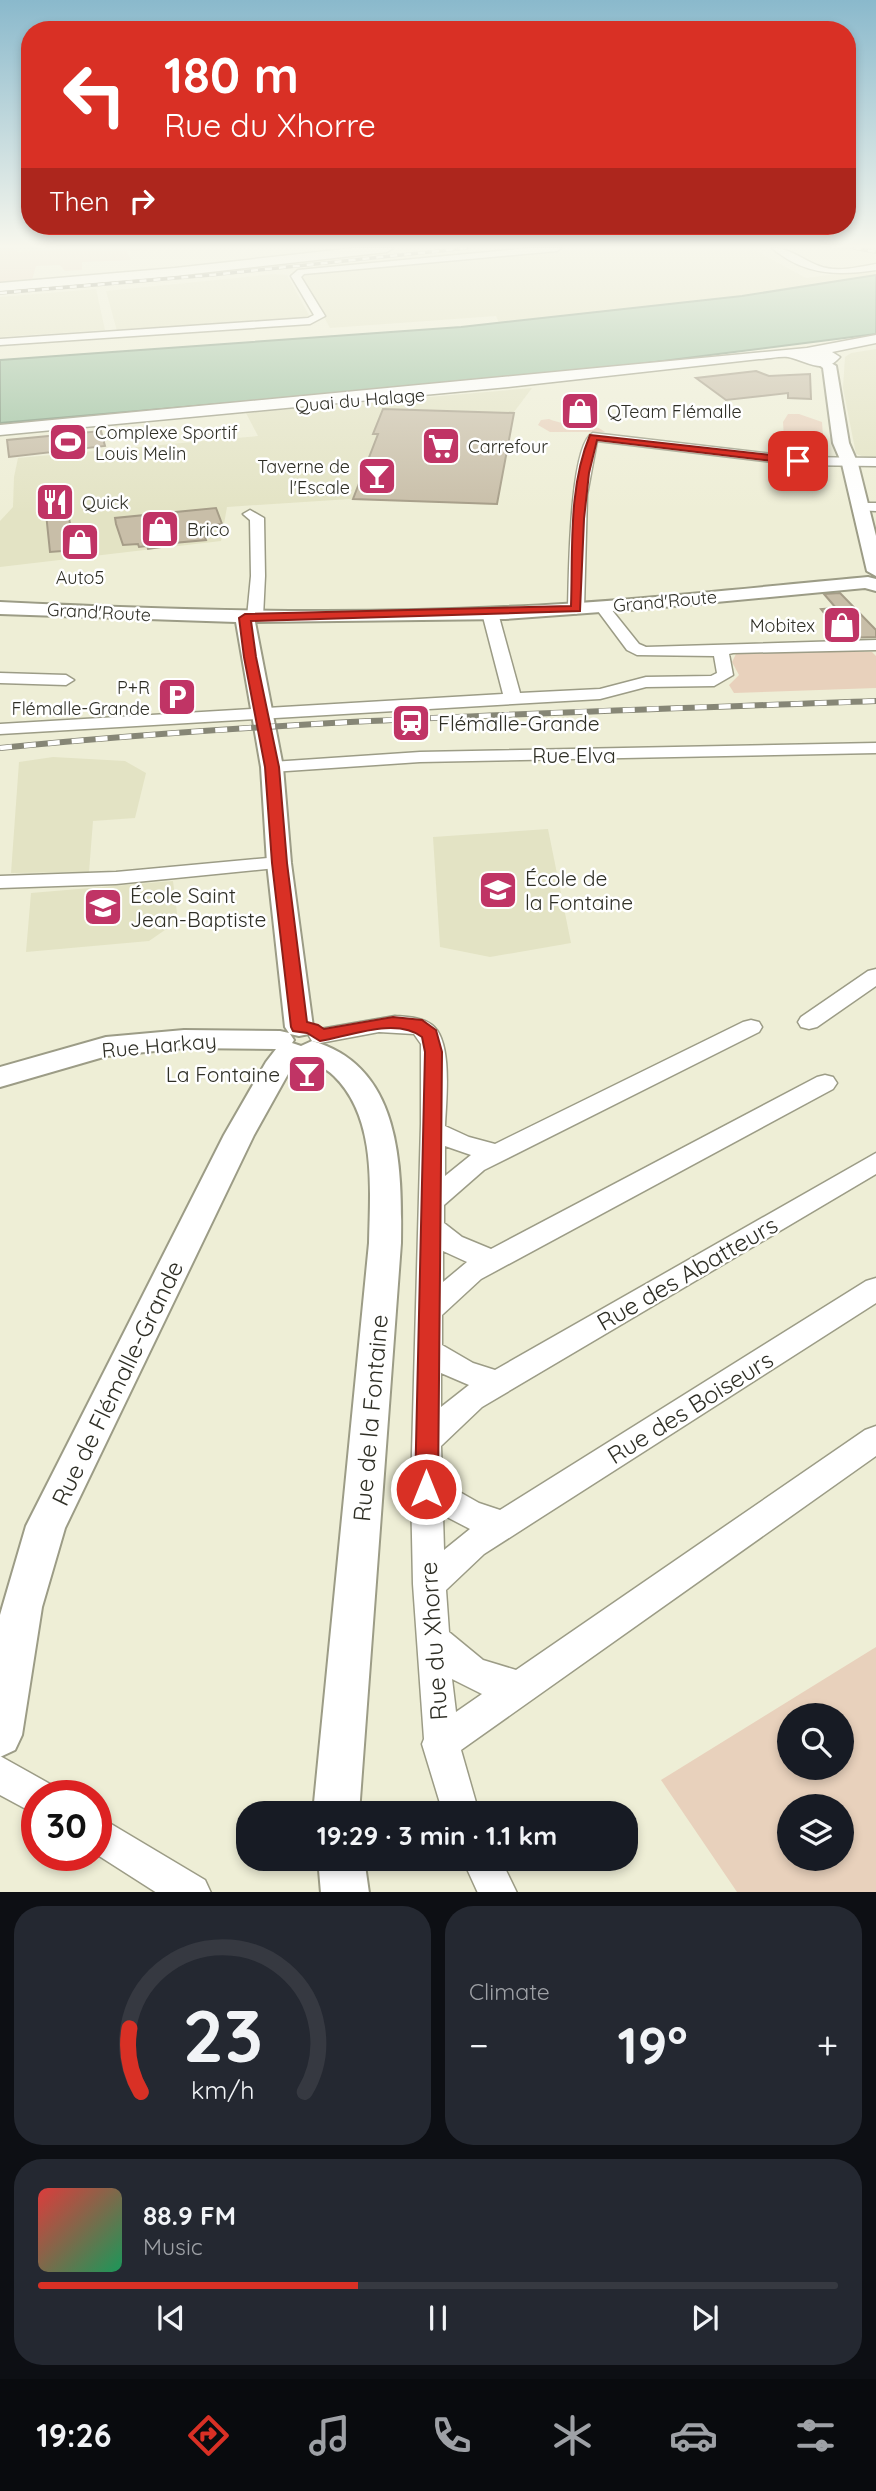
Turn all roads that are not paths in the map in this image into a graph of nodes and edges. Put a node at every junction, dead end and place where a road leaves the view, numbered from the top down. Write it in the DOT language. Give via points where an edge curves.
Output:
graph roads {
  1 [pos="84,336"];
  2 [pos="876,341"];
  3 [pos="0,342"];
  4 [pos="814,357"];
  5 [pos="0,430"];
  6 [pos="0,436"];
  7 [pos="876,462"];
  8 [pos="850,464"];
  9 [pos="868,507"];
  10 [pos="250,514"];
  11 [pos="874,578"];
  12 [pos="602,607"];
  13 [pos="0,608"];
  14 [pos="576,609"];
  15 [pos="490,612"];
  16 [pos="250,617"];
  17 [pos="876,645"];
  18 [pos="721,651"];
  19 [pos="0,678"];
  20 [pos="66,680"];
  21 [pos="513,699"];
  22 [pos="263,712"];
  23 [pos="0,729"];
  24 [pos="876,748"];
  25 [pos="272,767"];
  26 [pos="279,863"];
  27 [pos="0,883"];
  28 [pos="876,976"];
  29 [pos="809,1022"];
  30 [pos="751,1027"];
  31 [pos="300,1041"];
  32 [pos="0,1077"];
  33 [pos="825,1083"];
  34 [pos="433,1130"];
  35 [pos="498,1153"];
  36 [pos="876,1162"];
  37 [pos="432,1214"];
  38 [pos="494,1261"];
  39 [pos="876,1289"];
  40 [pos="429,1310"];
  41 [pos="428,1351"];
  42 [pos="498,1383"];
  43 [pos="876,1438"];
  44 [pos="427,1441"];
  45 [pos="426,1489"];
  46 [pos="503,1525"];
  47 [pos="429,1584"];
  48 [pos="433,1639"];
  49 [pos="519,1688"];
  50 [pos="0,1735"];
  51 [pos="440,1744"];
  52 [pos="0,1774"];
  53 [pos="21,1787"];
  54 [pos="337,1801"];
  55 [pos="457,1801"];
  56 [pos="112,1843"];
  57 [pos="343,1871"];
  58 [pos="487,1871"];
  59 [pos="192,1892"];
  60 [pos="345,1892"];
  61 [pos="498,1892"];
  1 -- 3 [label="street"];
  2 -- 4 [label="main road"];
  4 -- 5 [label="main road, Quai du Halage"];
  4 -- 6 [label="main road, Quai du Halage"];
  4 -- 8 [label="street" via="828,366 841,443"];
  7 -- 8 [label="street"];
  8 -- 9 [label="street"];
  8 -- 14 [label="street" via="593,437 580,507"];
  9 -- 11 [label="street"];
  10 -- 16 [label="street" via="257,518 258,576"];
  11 -- 12 [label="street, Grand'Route"];
  12 -- 14 [label="street, Grand'Route"];
  12 -- 18 [label="street" via="633,647 643,652"];
  13 -- 16 [label="street, Grand'Route"];
  14 -- 15 [label="street, Grand'Route"];
  15 -- 16 [label="street, Grand'Route"];
  15 -- 21 [label="street"];
  16 -- 22 [label="street" via="250,657"];
  17 -- 18 [label="street"];
  18 -- 21 [label="street" via="725,674 714,681 646,682 600,694"];
  19 -- 20 [label="street"];
  21 -- 22 [label="street"];
  22 -- 23 [label="street"];
  22 -- 25 [label="street"];
  24 -- 25 [label="street, Rue Elva" via="434,757"];
  25 -- 26 [label="street"];
  26 -- 27 [label="street"];
  26 -- 31 [label="street"];
  28 -- 29 [label="street"];
  30 -- 35 [label="street"];
  31 -- 32 [label="street, Rue Harkay" via="184,1039 106,1046"];
  31 -- 34 [label="street, Rue du Xhorre" via="393,1022 416,1024 430,1034 434,1052"];
  31 -- 50 [label="street, Rue de Flémalle-Grande" via="276,1069 239,1135 46,1526 22,1607"];
  31 -- 54 [label="street, Rue de la Fontaine" via="344,1069 375,1112 386,1188"];
  33 -- 38 [label="street"];
  34 -- 35 [label="street" via="462,1144"];
  34 -- 37 [label="street, Rue du Xhorre"];
  35 -- 37 [label="street" via="463,1172"];
  36 -- 42 [label="street, Rue des Abatteurs"];
  37 -- 38 [label="street" via="445,1241"];
  37 -- 40 [label="street, Rue du Xhorre"];
  38 -- 40 [label="street" via="460,1281"];
  39 -- 46 [label="street, Rue des Boiseurs"];
  40 -- 41 [label="street, Rue du Xhorre"];
  41 -- 42 [label="street" via="463,1371"];
  41 -- 44 [label="street, Rue du Xhorre"];
  42 -- 44 [label="street, Rue des Abatteurs" via="458,1408"];
  43 -- 49 [label="street"];
  44 -- 45 [label="street, Rue du Xhorre"];
  45 -- 46 [label="street" via="471,1515"];
  45 -- 47 [label="street, Rue du Xhorre"];
  46 -- 47 [label="street, Rue des Boiseurs" via="458,1556"];
  47 -- 48 [label="street, Rue du Xhorre"];
  48 -- 49 [label="street" via="477,1677"];
  48 -- 51 [label="street, Rue du Xhorre"];
  49 -- 51 [label="street"];
  51 -- 55 [label="street, Rue du Xhorre"];
  52 -- 53 [label="street"];
  56 -- 59 [label="street"];
  57 -- 60 [label="street"];
  58 -- 61 [label="street"];
}
